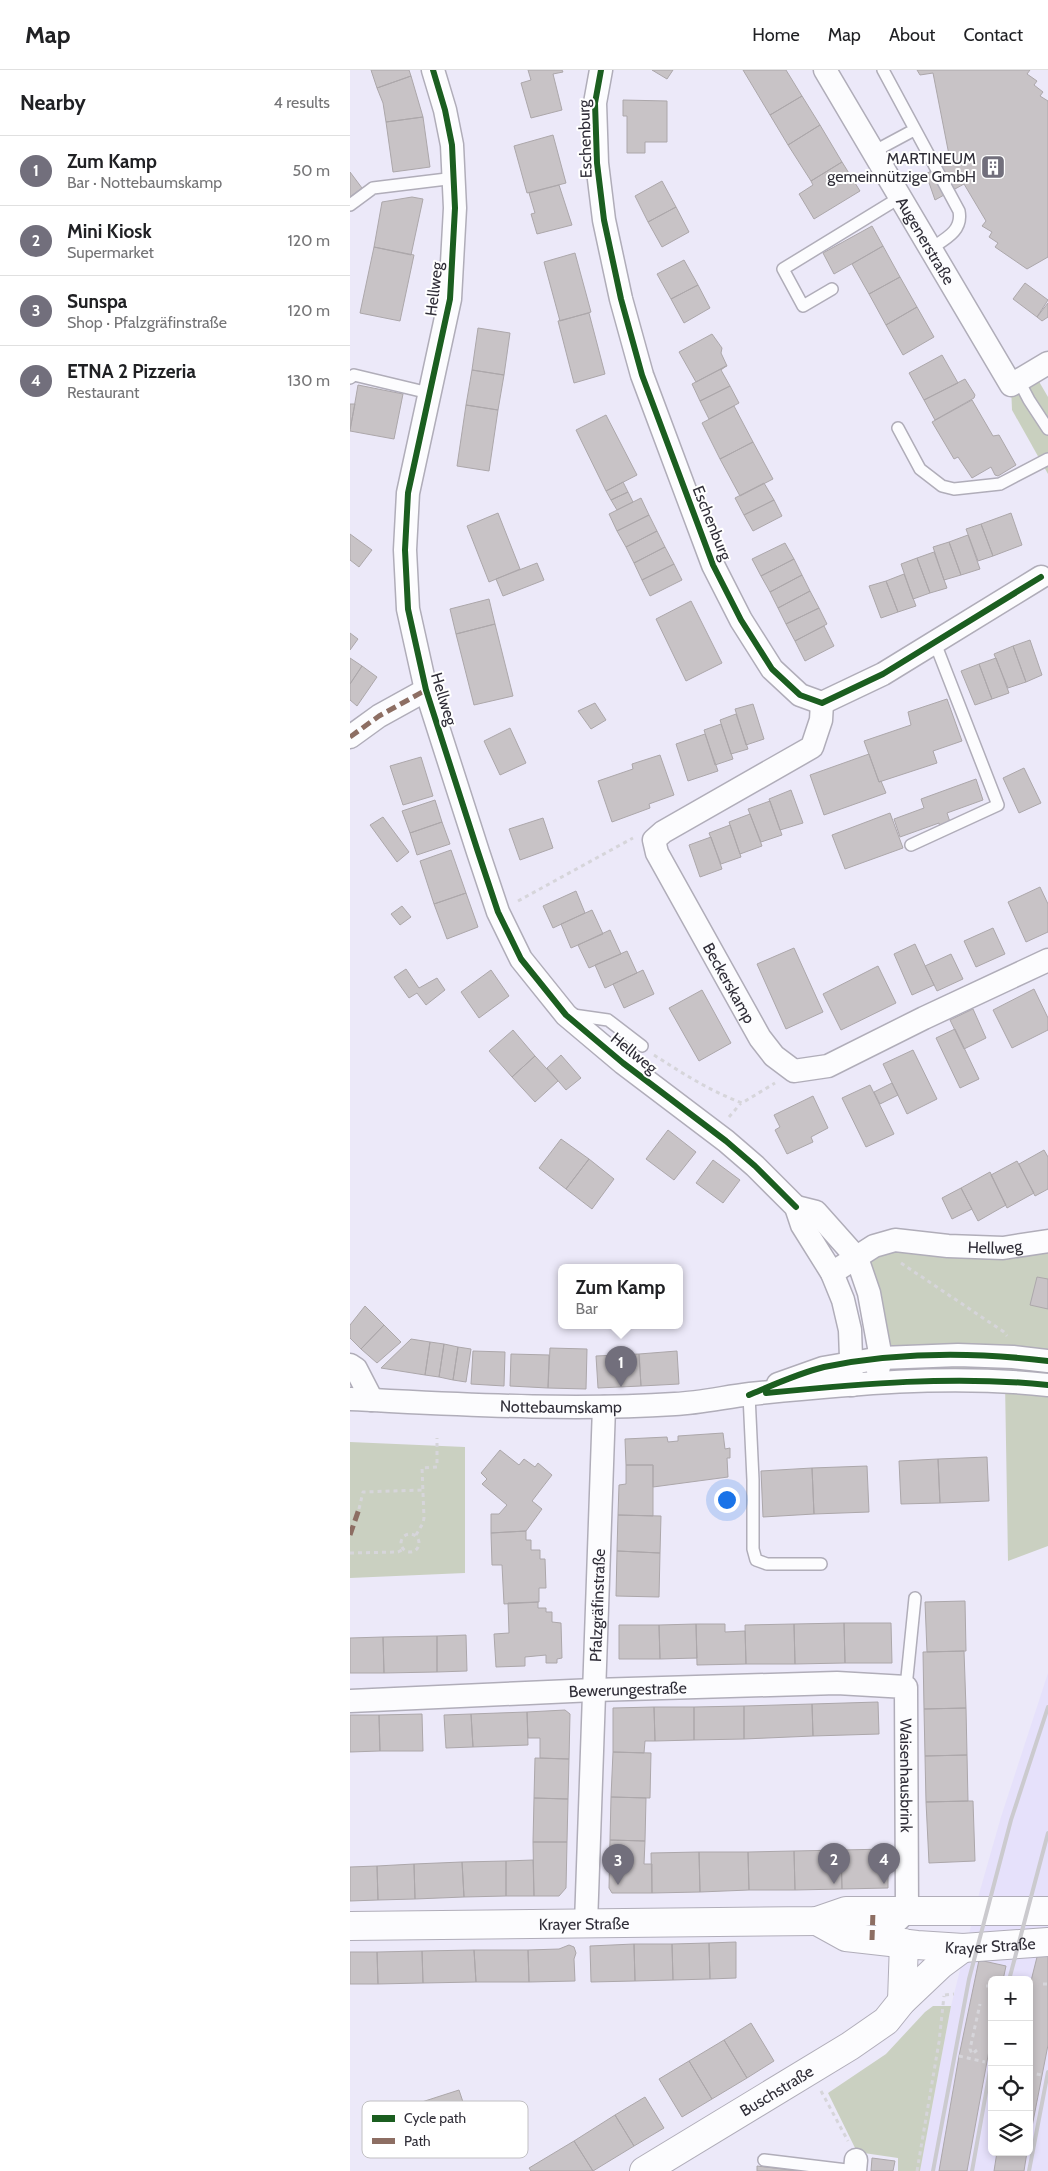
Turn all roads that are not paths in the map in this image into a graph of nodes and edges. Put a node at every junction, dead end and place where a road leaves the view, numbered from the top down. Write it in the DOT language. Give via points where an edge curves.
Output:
graph roads {
  1 [pos="433,70"];
  2 [pos="601,70"];
  3 [pos="825,70"];
  4 [pos="883,70"];
  5 [pos="914,130"];
  6 [pos="873,152"];
  7 [pos="455,178"];
  8 [pos="899,198"];
  9 [pos="350,205"];
  10 [pos="930,249"];
  11 [pos="832,289"];
  12 [pos="1048,363"];
  13 [pos="350,378"];
  14 [pos="1015,383"];
  15 [pos="429,393"];
  16 [pos="898,428"];
  17 [pos="1048,429"];
  18 [pos="1048,459"];
  19 [pos="1040,577"];
  20 [pos="935,643"];
  21 [pos="426,690"];
  22 [pos="822,703"];
  23 [pos="350,737"];
  24 [pos="911,845"];
  25 [pos="1048,960"];
  26 [pos="566,1014"];
  27 [pos="642,1046"];
  28 [pos="796,1207"];
  29 [pos="1048,1241"];
  30 [pos="866,1252"];
  31 [pos="832,1273"];
  32 [pos="881,1358"];
  33 [pos="1048,1362"];
  34 [pos="350,1365"];
  35 [pos="852,1374"];
  36 [pos="876,1383"];
  37 [pos="1048,1385"];
  38 [pos="749,1395"];
  39 [pos="361,1399"];
  40 [pos="604,1407"];
  41 [pos="822,1564"];
  42 [pos="915,1598"];
  43 [pos="906,1687"];
  44 [pos="594,1690"];
  45 [pos="350,1701"];
  46 [pos="907,1911"];
  47 [pos="1048,1911"];
  48 [pos="946,1912"];
  49 [pos="817,1921"];
  50 [pos="586,1924"];
  51 [pos="350,1926"];
  52 [pos="877,1940"];
  53 [pos="1048,1942"];
  54 [pos="904,1943"];
  55 [pos="963,1948"];
  56 [pos="923,1993"];
  57 [pos="764,2160"];
  58 [pos="855,2165"];
  59 [pos="644,2171"];
  1 -- 7 [label="street, Hellweg" via="445,110"];
  2 -- 22 [label="street, Eschenburg" via="595,103 597,163 604,220 642,374 713,565 741,620 772,669 800,695"];
  3 -- 6 [label="street, Augenerstraße"];
  4 -- 5 [label="lane"];
  5 -- 6 [label="lane"];
  5 -- 10 [label="lane" via="961,220 956,231"];
  6 -- 8 [label="street, Augenerstraße"];
  7 -- 9 [label="lane" via="373,188"];
  7 -- 15 [label="street, Hellweg" via="450,298"];
  8 -- 10 [label="street, Augenerstraße"];
  8 -- 11 [label="lane" via="783,269 803,306"];
  10 -- 14 [label="street, Augenerstraße"];
  12 -- 14 [label="street"];
  13 -- 15 [label="lane" via="354,375"];
  14 -- 17 [label="lane, Augenerstraße"];
  15 -- 21 [label="street, Hellweg" via="408,494 405,550 408,609"];
  16 -- 18 [label="lane" via="920,469 942,486 954,489 1000,484"];
  19 -- 20 [label="street"];
  20 -- 22 [label="street" via="884,674"];
  20 -- 24 [label="lane" via="998,805"];
  21 -- 23 [label="street" via="379,716"];
  21 -- 26 [label="street, Hellweg" via="498,912 521,959"];
  22 -- 25 [label="street, Beckerskamp" via="821,720 812,747 654,840 658,853 760,1038 774,1056 794,1071 828,1066"];
  26 -- 27 [label="lane" via="608,1020"];
  26 -- 28 [label="street, Hellweg" via="623,1063 726,1141"];
  28 -- 30 [label="street, Hellweg" via="816,1212"];
  28 -- 31 [label="street, Hellweg" via="802,1226"];
  29 -- 30 [label="street, Hellweg" via="1003,1248 895,1240"];
  30 -- 31 [label="street, Hellweg"];
  30 -- 32 [label="street, Hellweg" via="869,1293"];
  31 -- 35 [label="street, Hellweg" via="850,1330"];
  32 -- 33 [label="street, Nottebaumskamp" via="958,1355"];
  32 -- 35 [label="street, Nottebaumskamp"];
  32 -- 36 [label="street, Hellweg"];
  34 -- 39 [label="street, Nottebaumskamp" via="356,1369"];
  35 -- 36 [label="street, Nottebaumskamp"];
  35 -- 38 [label="street, Nottebaumskamp" via="823,1368"];
  36 -- 37 [label="street, Nottebaumskamp" via="1004,1380"];
  38 -- 40 [label="street, Nottebaumskamp" via="677,1404"];
  38 -- 41 [label="lane" via="753,1549 756,1560 767,1564"];
  39 -- 40 [label="street, Nottebaumskamp"];
  40 -- 44 [label="street, Pfalzgräfinstraße"];
  42 -- 43 [label="lane"];
  43 -- 44 [label="street, Bewerungestraße" via="837,1683"];
  43 -- 46 [label="street, Waisenhausbrink"];
  44 -- 45 [label="street, Bewerungestraße"];
  44 -- 50 [label="street, Pfalzgräfinstraße"];
  46 -- 48 [label="main road, Krayer Straße"];
  46 -- 49 [label="main road, Krayer Straße" via="846,1911"];
  46 -- 52 [label="street"];
  47 -- 48 [label="main road, Krayer Straße"];
  48 -- 54 [label="main road"];
  49 -- 50 [label="main road, Krayer Straße"];
  49 -- 52 [label="main road, Krayer Straße" via="846,1937"];
  50 -- 51 [label="main road, Krayer Straße"];
  52 -- 54 [label="main road, Krayer Straße"];
  53 -- 55 [label="main road, Krayer Straße"];
  54 -- 55 [label="main road, Krayer Straße"];
  54 -- 56 [label="main road"];
  55 -- 56 [label="main road, Buschstraße" via="940,1965"];
  56 -- 59 [label="main road, Buschstraße" via="850,2046"];
  57 -- 58 [label="lane"];
}
